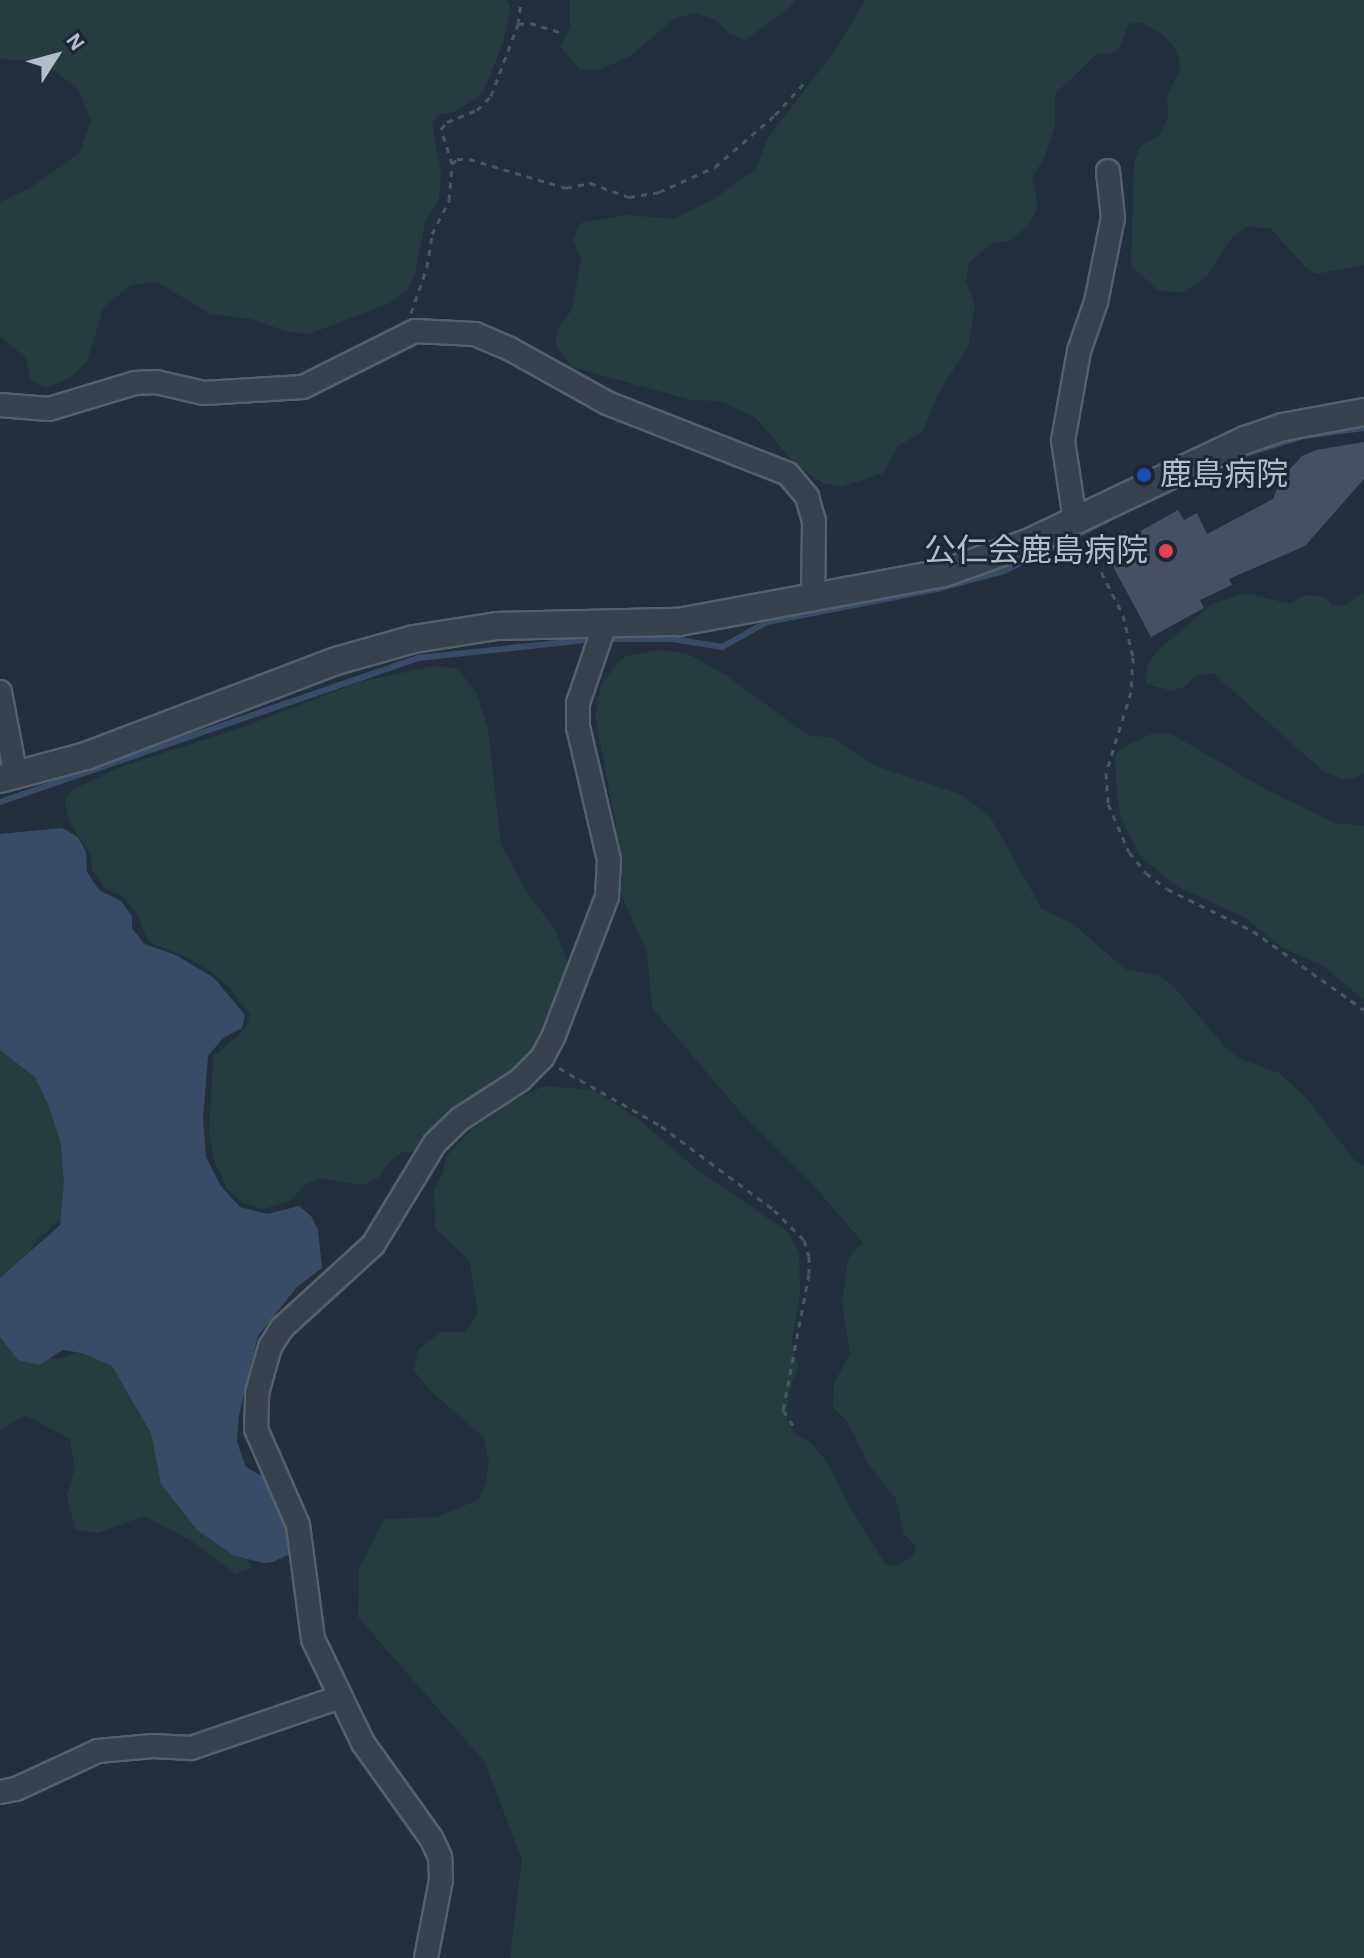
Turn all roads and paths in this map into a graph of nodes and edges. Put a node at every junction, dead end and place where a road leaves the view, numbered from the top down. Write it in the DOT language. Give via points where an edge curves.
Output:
graph roads {
  1 [pos="521,3"];
  2 [pos="518,24"];
  3 [pos="560,32"];
  4 [pos="807,80"];
  5 [pos="452,164"];
  6 [pos="1108,171"];
  7 [pos="404,336"];
  8 [pos="0,405"];
  9 [pos="1364,412"];
  10 [pos="1079,529"];
  11 [pos="813,599"];
  12 [pos="602,635"];
  13 [pos="0,692"];
  14 [pos="8,778"];
  15 [pos="1364,1010"];
  16 [pos="542,1058"];
  17 [pos="794,1427"];
  18 [pos="340,1697"];
  19 [pos="0,1792"];
  20 [pos="426,1958"];
  1 -- 2 [label="path"];
  2 -- 3 [label="path"];
  2 -- 5 [label="path" via="491,96 441,129"];
  4 -- 5 [label="path" via="715,167 659,192 629,197 590,183 566,188 469,159"];
  5 -- 7 [label="path" via="449,200 432,234 422,287"];
  6 -- 10 [label="street" via="1113,218 1096,302 1079,351 1063,441"];
  7 -- 8 [label="street" via="303,387 204,393 156,382 135,383 49,409"];
  7 -- 11 [label="street" via="415,331 475,334 607,403 788,474 807,497 814,521"];
  9 -- 10 [label="street" via="1245,440"];
  10 -- 11 [label="street" via="944,573"];
  10 -- 15 [label="path" via="1123,615 1133,657 1131,692 1106,773 1108,804 1129,852 1167,889 1253,931"];
  11 -- 12 [label="street"];
  12 -- 14 [label="street" via="497,626 414,639 336,661 86,756"];
  12 -- 16 [label="street" via="578,703 578,727 609,860 607,897"];
  13 -- 14 [label="street"];
  16 -- 17 [label="path" via="661,1126 774,1210 804,1240 809,1274 783,1410"];
  16 -- 18 [label="street" via="435,1143 373,1245 282,1328 261,1373 256,1429 298,1525 313,1639"];
  18 -- 19 [label="street" via="191,1748 98,1751"];
  18 -- 20 [label="street" via="363,1743 440,1857 441,1880"];
}
